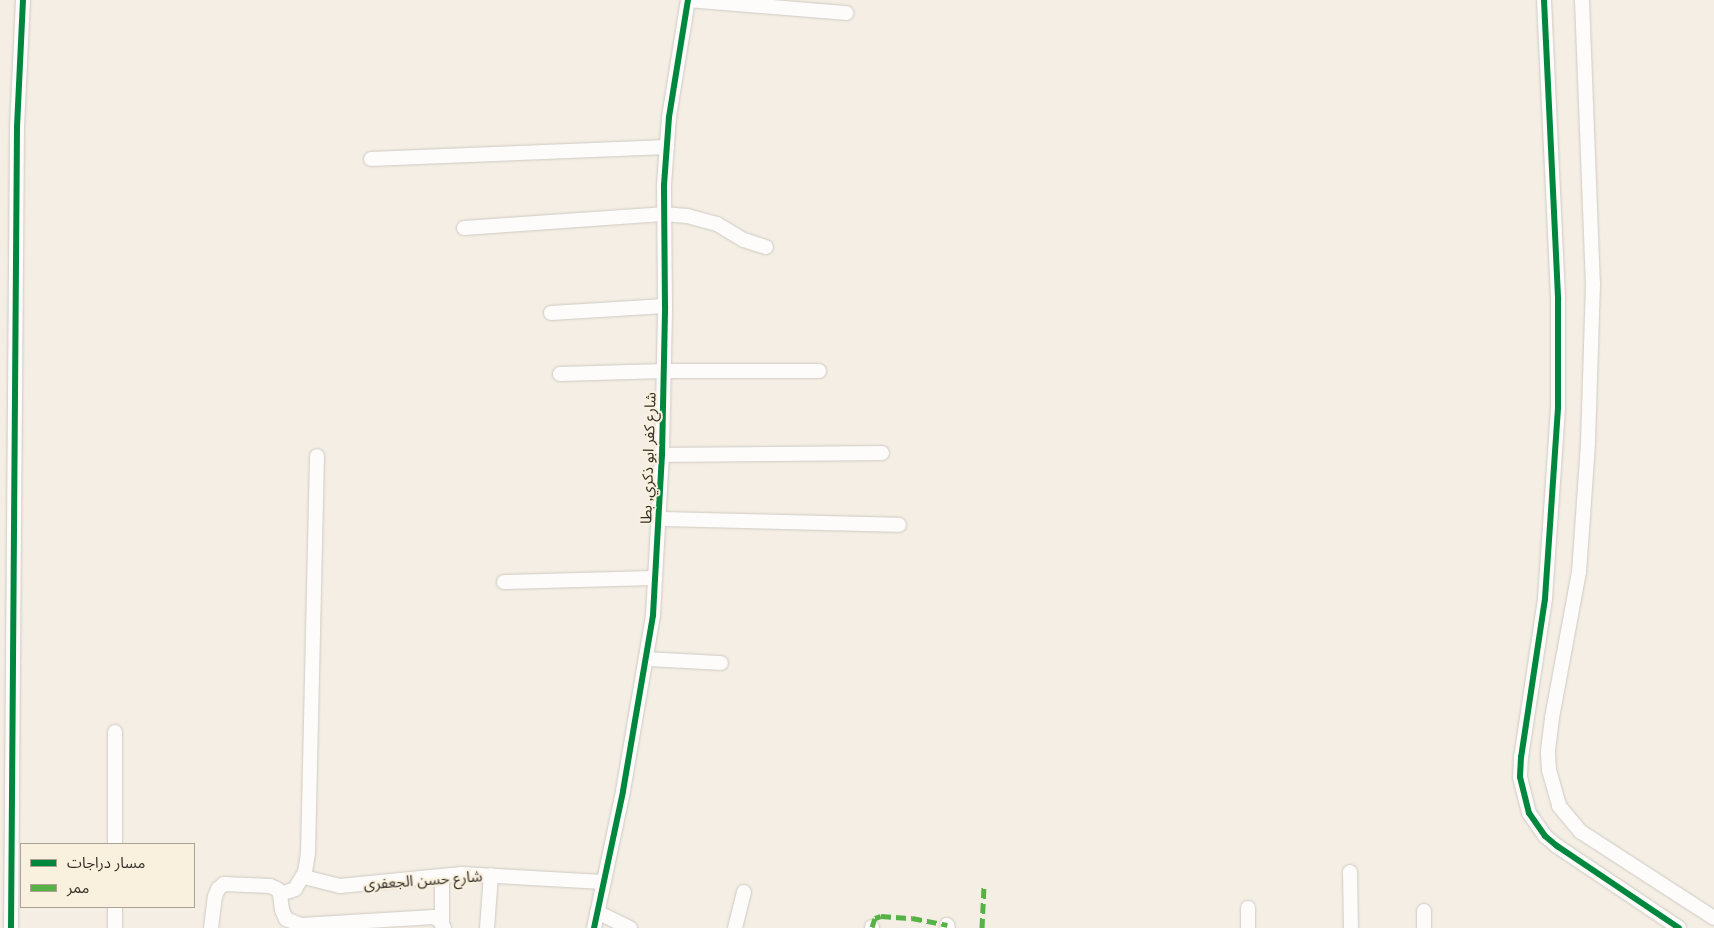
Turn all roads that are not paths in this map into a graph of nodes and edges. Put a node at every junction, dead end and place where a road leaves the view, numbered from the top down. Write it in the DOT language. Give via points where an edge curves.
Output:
graph roads {
  1 [pos="23,0"];
  2 [pos="688,0"];
  3 [pos="1544,0"];
  4 [pos="1582,0"];
  5 [pos="846,13"];
  6 [pos="667,147"];
  7 [pos="371,159"];
  8 [pos="663,214"];
  9 [pos="464,228"];
  10 [pos="766,247"];
  11 [pos="665,306"];
  12 [pos="551,313"];
  13 [pos="664,370"];
  14 [pos="819,370"];
  15 [pos="560,374"];
  16 [pos="882,452"];
  17 [pos="662,455"];
  18 [pos="317,456"];
  19 [pos="659,519"];
  20 [pos="899,525"];
  21 [pos="655,578"];
  22 [pos="504,582"];
  23 [pos="647,660"];
  24 [pos="721,664"];
  25 [pos="115,732"];
  26 [pos="115,843"];
  27 [pos="1350,872"];
  28 [pos="491,875"];
  29 [pos="442,876"];
  30 [pos="304,877"];
  31 [pos="603,882"];
  32 [pos="744,892"];
  33 [pos="280,894"];
  34 [pos="115,908"];
  35 [pos="1248,908"];
  36 [pos="1424,911"];
  37 [pos="597,912"];
  38 [pos="1714,918"];
  39 [pos="443,926"];
  40 [pos="11,928"];
  41 [pos="115,928"];
  42 [pos="211,928"];
  43 [pos="487,928"];
  44 [pos="594,928"];
  45 [pos="630,928"];
  46 [pos="735,928"];
  47 [pos="1248,928"];
  48 [pos="1351,928"];
  49 [pos="1424,928"];
  50 [pos="1679,928"];
  1 -- 40 [label="street" via="17,127"];
  2 -- 5 [label="street"];
  2 -- 6 [label="street, شارع كفر ابو ذكري, بطا"];
  3 -- 50 [label="street" via="1558,300 1558,408 1545,598 1520,777 1529,813 1545,836"];
  4 -- 38 [label="street" via="1593,283 1589,435 1579,572 1552,718 1549,770 1559,806 1582,832"];
  6 -- 7 [label="street"];
  6 -- 8 [label="street, شارع كفر ابو ذكري, بطا"];
  8 -- 9 [label="street"];
  8 -- 10 [label="street" via="701,218 744,240"];
  8 -- 11 [label="street, شارع كفر ابو ذكري, بطا"];
  11 -- 12 [label="street"];
  11 -- 13 [label="street, شارع كفر ابو ذكري, بطا"];
  13 -- 14 [label="street"];
  13 -- 15 [label="street"];
  13 -- 17 [label="street, شارع كفر ابو ذكري, بطا"];
  16 -- 17 [label="street"];
  17 -- 19 [label="street, شارع كفر ابو ذكري, بطا"];
  18 -- 30 [label="street" via="308,853"];
  19 -- 20 [label="street"];
  19 -- 21 [label="street, شارع كفر ابو ذكري, بطا"];
  21 -- 22 [label="street"];
  21 -- 23 [label="street, شارع كفر ابو ذكري, بطا"];
  23 -- 24 [label="street"];
  23 -- 31 [label="street, شارع كفر ابو ذكري, بطا"];
  25 -- 26 [label="street"];
  27 -- 48 [label="street"];
  28 -- 29 [label="street, شارع حسن الجعفرى"];
  28 -- 31 [label="street, شارع حسن الجعفرى"];
  28 -- 43 [label="street"];
  29 -- 30 [label="street, شارع حسن الجعفرى" via="352,886"];
  29 -- 39 [label="street"];
  30 -- 33 [label="street" via="295,889"];
  31 -- 37 [label="street, شارع كفر ابو ذكري, بطا"];
  32 -- 46 [label="street"];
  33 -- 39 [label="street" via="286,918 301,925 434,917"];
  33 -- 42 [label="street" via="273,886 224,884 215,897"];
  34 -- 41 [label="street"];
  35 -- 47 [label="street"];
  36 -- 49 [label="street"];
  37 -- 44 [label="street, شارع كفر ابو ذكري, بطا"];
  37 -- 45 [label="street"];
}
